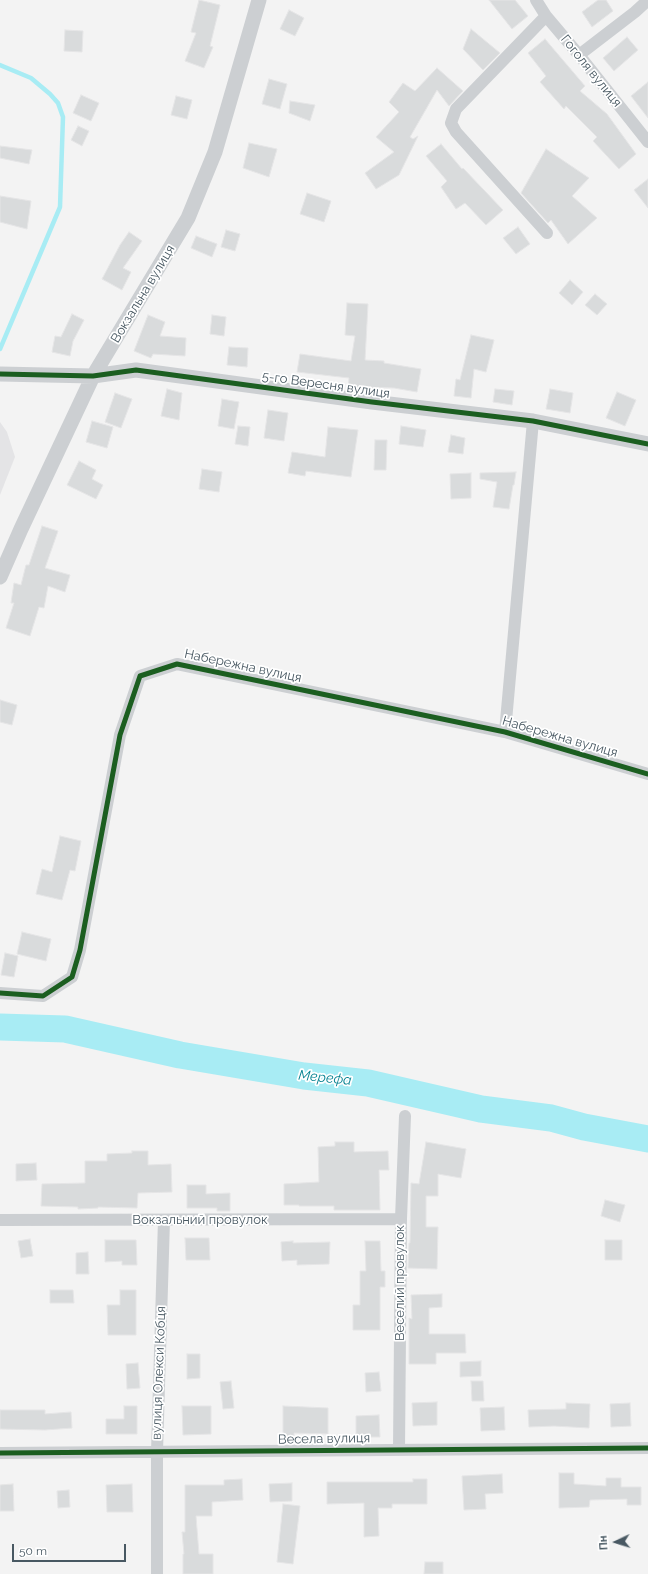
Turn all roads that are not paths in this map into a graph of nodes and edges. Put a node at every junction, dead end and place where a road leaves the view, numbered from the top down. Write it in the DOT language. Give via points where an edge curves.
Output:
graph roads {
  1 [pos="259,0"];
  2 [pos="536,0"];
  3 [pos="648,0"];
  4 [pos="546,16"];
  5 [pos="579,55"];
  6 [pos="648,142"];
  7 [pos="547,233"];
  8 [pos="0,374"];
  9 [pos="93,376"];
  10 [pos="533,421"];
  11 [pos="648,444"];
  12 [pos="0,577"];
  13 [pos="505,732"];
  14 [pos="648,774"];
  15 [pos="0,993"];
  16 [pos="405,1116"];
  17 [pos="0,1220"];
  18 [pos="164,1220"];
  19 [pos="401,1220"];
  20 [pos="648,1448"];
  21 [pos="399,1449"];
  22 [pos="157,1452"];
  23 [pos="0,1453"];
  24 [pos="158,1574"];
  1 -- 9 [label="street, Вокзальна вулиця" via="215,152 188,218"];
  2 -- 4 [label="street, Гоголя вулиця"];
  3 -- 5 [label="street"];
  4 -- 5 [label="street, Гоголя вулиця"];
  4 -- 7 [label="street" via="456,109 451,123 456,132"];
  5 -- 6 [label="street, Гоголя вулиця"];
  8 -- 9 [label="street, 5-го Вересня вулиця"];
  9 -- 10 [label="street, 5-го Вересня вулиця" via="136,370"];
  9 -- 12 [label="street, Вокзальна вулиця"];
  10 -- 11 [label="street, 5-го Вересня вулиця"];
  10 -- 13 [label="street"];
  13 -- 14 [label="street, Набережна вулиця"];
  13 -- 15 [label="street, Набережна вулиця" via="177,664 140,676 120,735 80,950 72,977 43,996"];
  16 -- 19 [label="street, Веселий провулок"];
  17 -- 18 [label="street, Вокзальний провулок"];
  18 -- 19 [label="street, Вокзальний провулок"];
  18 -- 22 [label="street, вулиця Олекси Кобця"];
  19 -- 21 [label="street, Веселий провулок"];
  20 -- 21 [label="street, Весела вулиця"];
  21 -- 22 [label="street, Весела вулиця"];
  22 -- 23 [label="street, Весела вулиця"];
  22 -- 24 [label="street, вулиця Олекси Кобця"];
}
